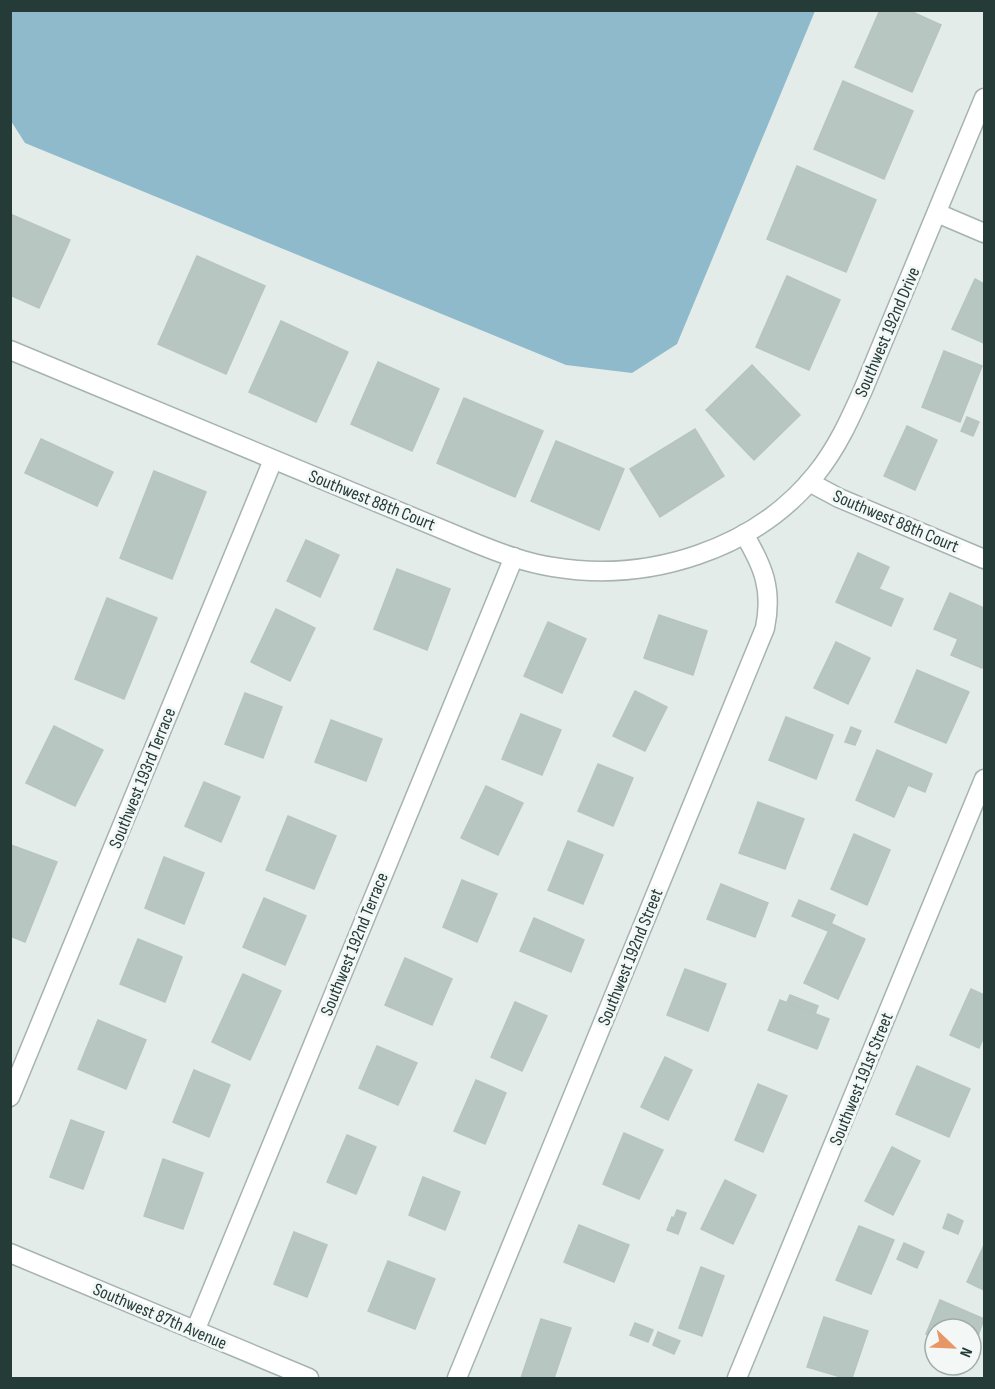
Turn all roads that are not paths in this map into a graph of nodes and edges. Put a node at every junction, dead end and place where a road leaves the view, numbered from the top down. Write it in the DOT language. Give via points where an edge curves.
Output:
graph roads {
  1 [pos="984,98"];
  2 [pos="937,213"];
  3 [pos="984,233"];
  4 [pos="10,350"];
  5 [pos="273,459"];
  6 [pos="809,482"];
  7 [pos="744,534"];
  8 [pos="514,557"];
  9 [pos="984,559"];
  10 [pos="984,779"];
  11 [pos="10,1096"];
  12 [pos="10,1253"];
  13 [pos="195,1331"];
  14 [pos="309,1378"];
  15 [pos="457,1378"];
  16 [pos="738,1378"];
  1 -- 2 [label="street, Southwest 192nd Drive"];
  2 -- 3 [label="street"];
  2 -- 6 [label="street, Southwest 192nd Drive" via="850,418"];
  4 -- 5 [label="street, Southwest 88th Court"];
  5 -- 8 [label="street, Southwest 88th Court"];
  5 -- 11 [label="street, Southwest 193rd Terrace"];
  6 -- 7 [label="street, Southwest 192nd Drive" via="786,505"];
  6 -- 9 [label="street, Southwest 88th Court"];
  7 -- 8 [label="street, Southwest 88th Court" via="683,560 629,570 554,568"];
  7 -- 15 [label="street, Southwest 192nd Street" via="767,584 765,628"];
  8 -- 13 [label="street, Southwest 192nd Terrace"];
  10 -- 16 [label="street, Southwest 191st Street"];
  12 -- 13 [label="street, Southwest 87th Avenue"];
  13 -- 14 [label="street, Southwest 87th Avenue"];
}
